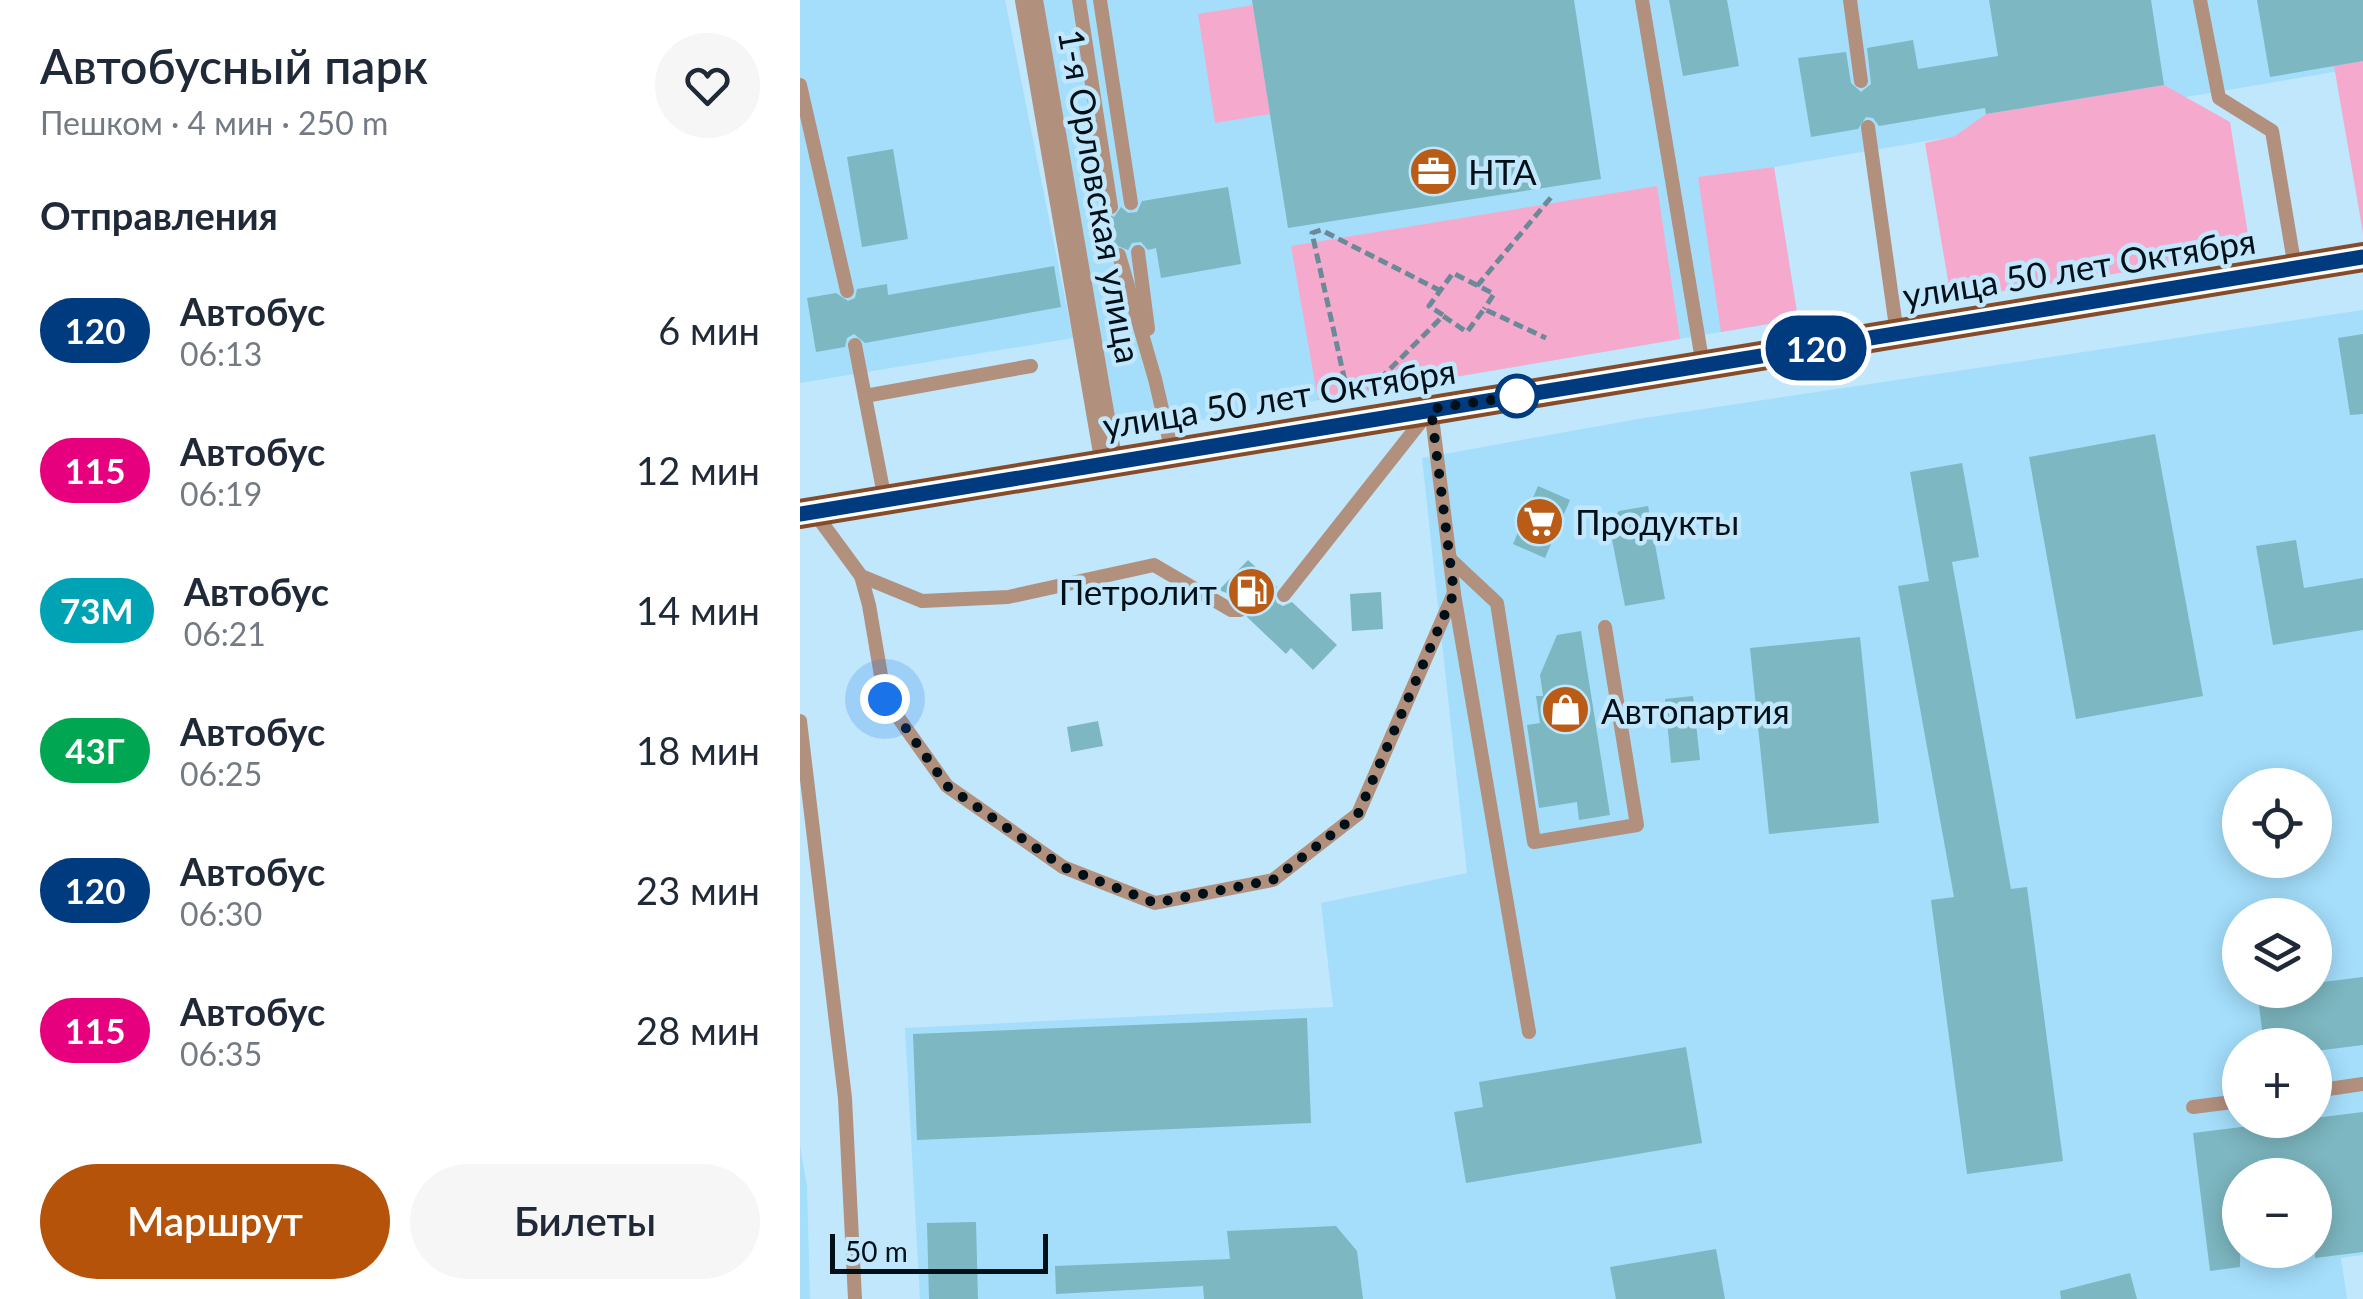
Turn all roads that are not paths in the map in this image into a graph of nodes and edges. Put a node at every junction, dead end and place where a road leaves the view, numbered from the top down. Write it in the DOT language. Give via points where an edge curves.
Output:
graph roads {
  1 [pos="1029,0"];
  2 [pos="1079,0"];
  3 [pos="1100,0"];
  4 [pos="1642,0"];
  5 [pos="1850,0"];
  6 [pos="2200,0"];
  7 [pos="1862,81"];
  8 [pos="800,85"];
  9 [pos="1868,128"];
  10 [pos="1131,203"];
  11 [pos="1111,207"];
  12 [pos="1138,252"];
  13 [pos="1119,255"];
  14 [pos="2363,257"];
  15 [pos="2296,268"];
  16 [pos="847,291"];
  17 [pos="1897,335"];
  18 [pos="856,345"];
  19 [pos="1031,366"];
  20 [pos="1703,366"];
  21 [pos="1155,379"];
  22 [pos="865,396"];
  23 [pos="1431,409"];
  24 [pos="1172,453"];
  25 [pos="1109,464"];
  26 [pos="885,500"];
  27 [pos="807,513"];
  28 [pos="1450,558"];
  29 [pos="861,576"];
  30 [pos="1454,593"];
  31 [pos="1284,595"];
  32 [pos="1240,610"];
  33 [pos="1606,626"];
  34 [pos="800,722"];
  35 [pos="1530,1032"];
  36 [pos="2363,1084"];
  37 [pos="2332,1088"];
  38 [pos="2222,1103"];
  39 [pos="2194,1107"];
  40 [pos="855,1299"];
  1 -- 25 [label="street, 1-я Орловская улица"];
  2 -- 11 [label="lane"];
  3 -- 10 [label="lane"];
  4 -- 20 [label="lane"];
  5 -- 7 [label="lane"];
  6 -- 15 [label="lane" via="2218,98 2272,131"];
  8 -- 16 [label="lane"];
  9 -- 17 [label="lane"];
  12 -- 21 [label="lane"];
  13 -- 21 [label="lane"];
  14 -- 15 [label="main road, улица 50 лет Октября"];
  15 -- 17 [label="main road, улица 50 лет Октября"];
  17 -- 20 [label="main road, улица 50 лет Октября"];
  18 -- 22 [label="lane"];
  19 -- 22 [label="lane"];
  20 -- 23 [label="main road, улица 50 лет Октября"];
  21 -- 24 [label="lane"];
  22 -- 26 [label="lane"];
  23 -- 24 [label="main road, улица 50 лет Октября"];
  23 -- 28 [label="lane"];
  23 -- 31 [label="lane"];
  24 -- 25 [label="main road, улица 50 лет Октября"];
  25 -- 26 [label="main road, улица 50 лет Октября"];
  26 -- 27 [label="main road, улица 50 лет Октября"];
  27 -- 29 [label="lane"];
  28 -- 30 [label="lane"];
  28 -- 33 [label="lane" via="1497,603 1534,842 1637,825"];
  29 -- 30 [label="lane" via="885,699 947,786 1063,867 1155,903 1273,880 1358,814"];
  29 -- 32 [label="lane" via="922,602 1008,597 1154,565"];
  30 -- 35 [label="lane"];
  34 -- 40 [label="lane" via="845,1098"];
  36 -- 37 [label="lane"];
  38 -- 39 [label="lane"];
}
